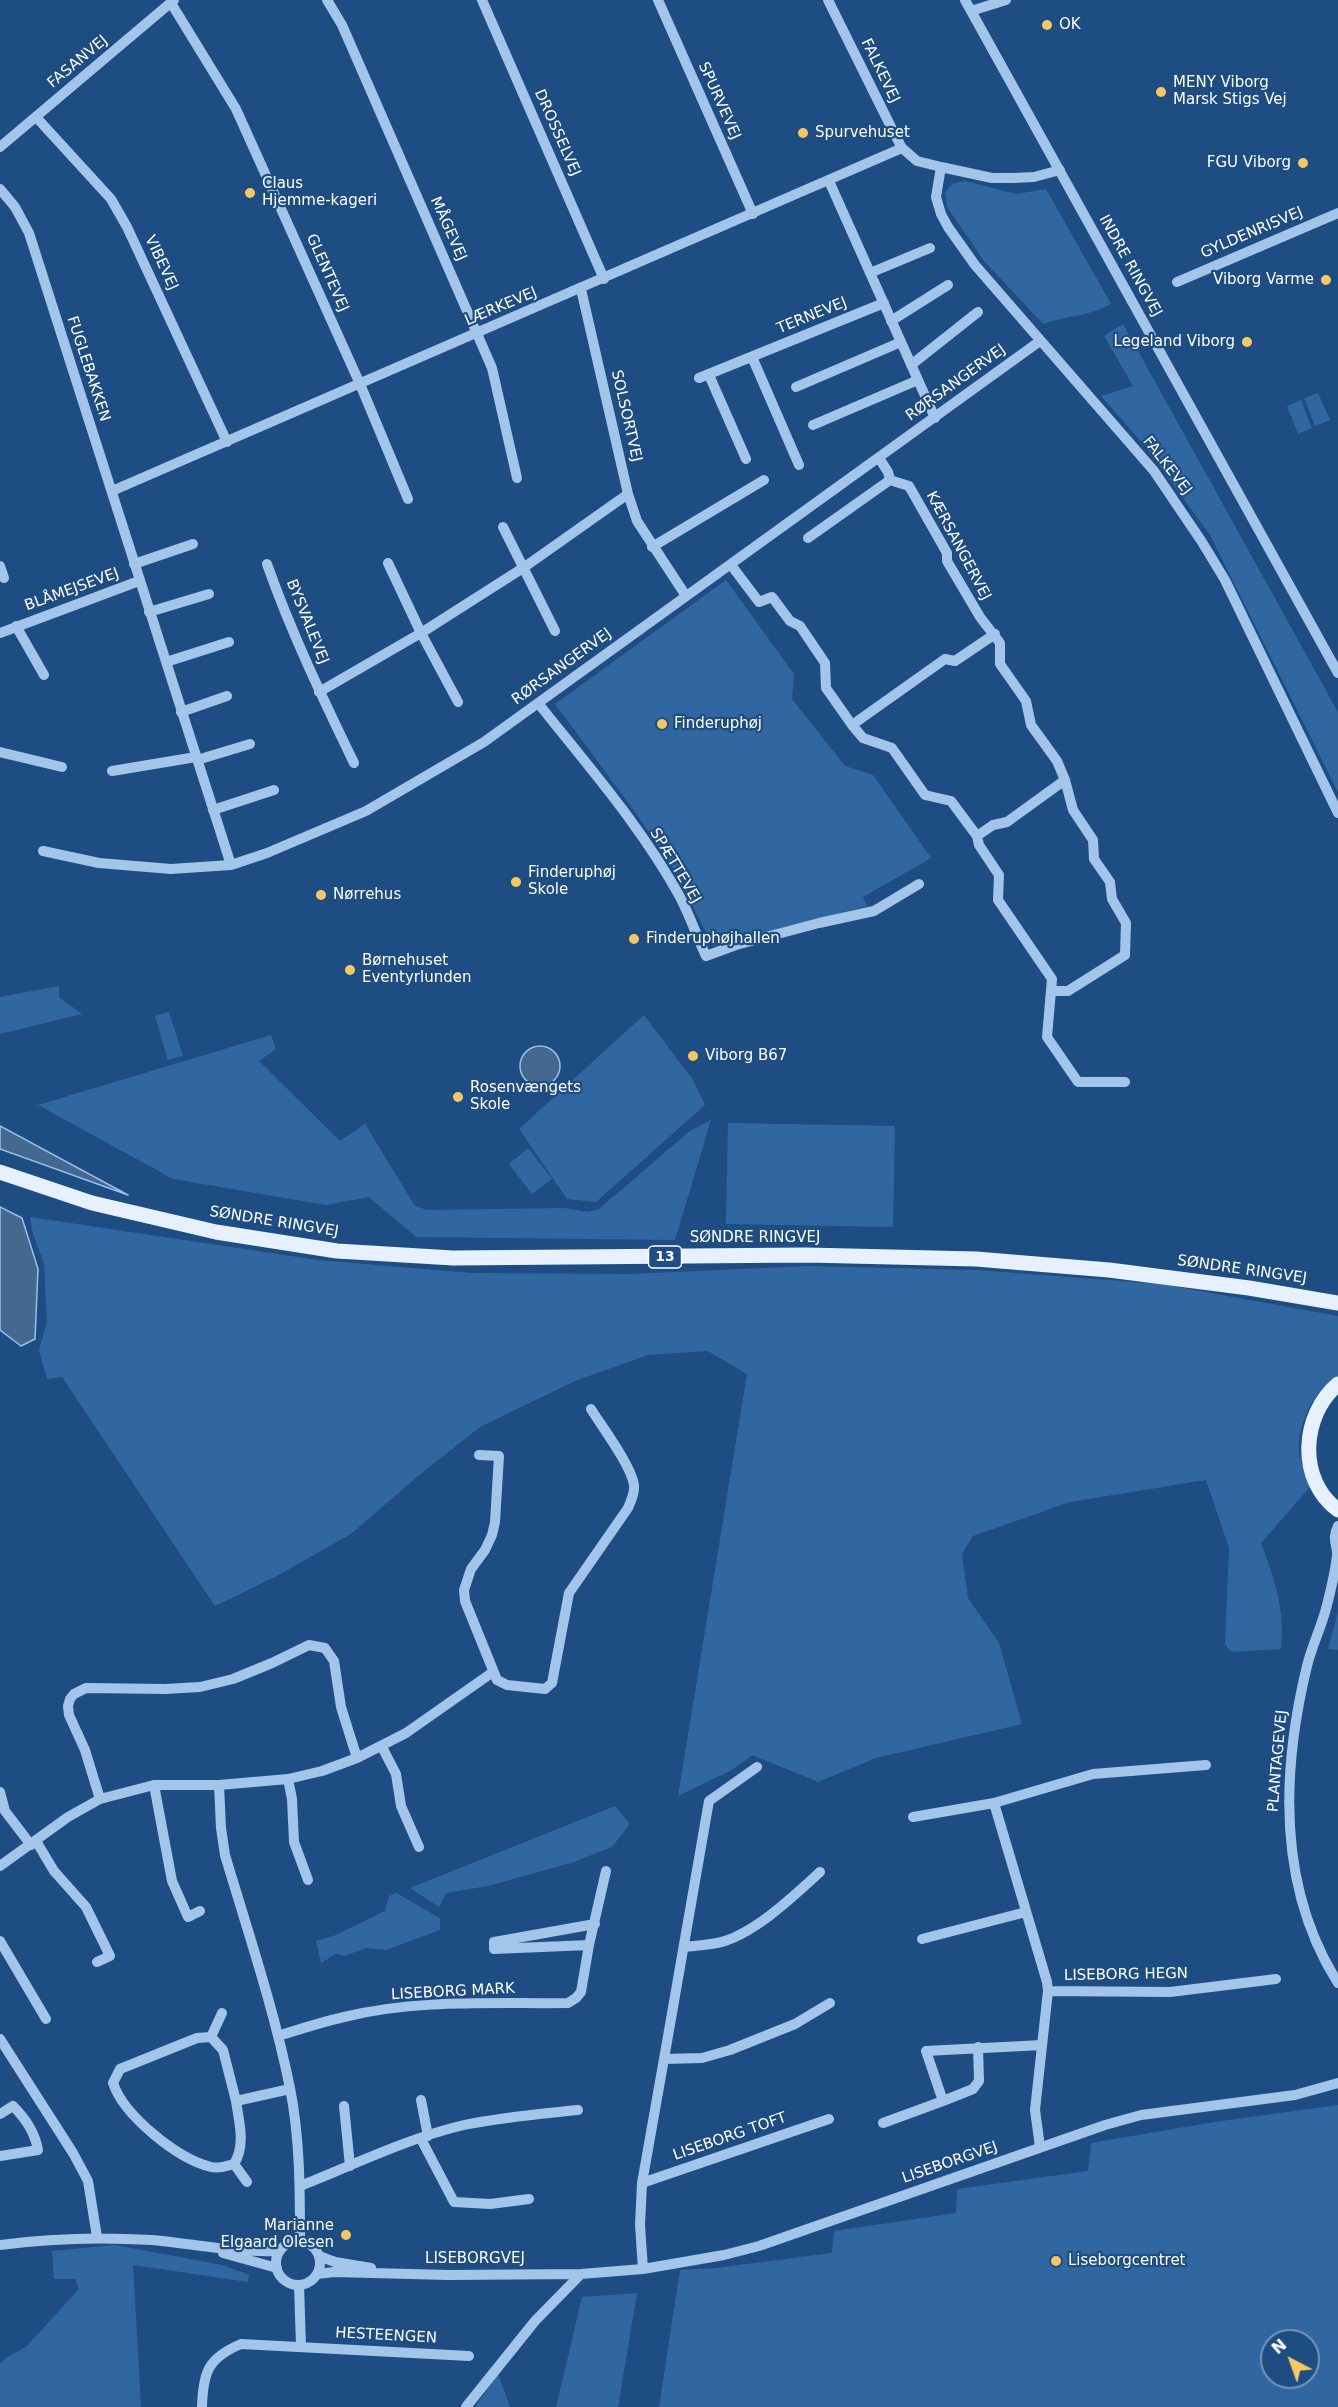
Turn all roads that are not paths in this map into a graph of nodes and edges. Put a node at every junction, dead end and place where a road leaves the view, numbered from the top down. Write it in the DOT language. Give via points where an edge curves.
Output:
graph roads {
  1 [pos="327,0"];
  2 [pos="482,0"];
  3 [pos="658,0"];
  4 [pos="828,0"];
  5 [pos="965,0"];
  6 [pos="1006,0"];
  7 [pos="172,2"];
  8 [pos="971,11"];
  9 [pos="36,117"];
  10 [pos="0,147"];
  11 [pos="902,148"];
  12 [pos="941,167"];
  13 [pos="1060,170"];
  14 [pos="829,181"];
  15 [pos="0,189"];
  16 [pos="1338,213"];
  17 [pos="753,214"];
  18 [pos="930,248"];
  19 [pos="870,273"];
  20 [pos="604,279"];
  21 [pos="1177,282"];
  22 [pos="948,285"];
  23 [pos="581,289"];
  24 [pos="884,303"];
  25 [pos="978,312"];
  26 [pos="891,321"];
  27 [pos="478,333"];
  28 [pos="1040,340"];
  29 [pos="901,342"];
  30 [pos="752,357"];
  31 [pos="911,365"];
  32 [pos="918,380"];
  33 [pos="360,384"];
  34 [pos="796,387"];
  35 [pos="935,418"];
  36 [pos="813,425"];
  37 [pos="227,442"];
  38 [pos="879,458"];
  39 [pos="746,459"];
  40 [pos="799,465"];
  41 [pos="517,478"];
  42 [pos="764,480"];
  43 [pos="890,480"];
  44 [pos="112,491"];
  45 [pos="628,494"];
  46 [pos="408,499"];
  47 [pos="503,527"];
  48 [pos="808,538"];
  49 [pos="193,544"];
  50 [pos="652,547"];
  51 [pos="388,563"];
  52 [pos="134,564"];
  53 [pos="267,564"];
  54 [pos="731,565"];
  55 [pos="0,566"];
  56 [pos="524,568"];
  57 [pos="4,578"];
  58 [pos="139,581"];
  59 [pos="209,594"];
  60 [pos="686,596"];
  61 [pos="149,612"];
  62 [pos="16,626"];
  63 [pos="555,631"];
  64 [pos="0,633"];
  65 [pos="421,633"];
  66 [pos="995,634"];
  67 [pos="229,642"];
  68 [pos="165,662"];
  69 [pos="1338,673"];
  70 [pos="44,675"];
  71 [pos="319,692"];
  72 [pos="227,696"];
  73 [pos="458,702"];
  74 [pos="538,703"];
  75 [pos="181,712"];
  76 [pos="852,725"];
  77 [pos="250,744"];
  78 [pos="0,752"];
  79 [pos="197,759"];
  80 [pos="354,763"];
  81 [pos="62,767"];
  82 [pos="112,771"];
  83 [pos="1065,780"];
  84 [pos="274,790"];
  85 [pos="213,810"];
  86 [pos="1338,813"];
  87 [pos="977,836"];
  88 [pos="43,851"];
  89 [pos="231,865"];
  90 [pos="919,884"];
  91 [pos="1051,991"];
  92 [pos="1125,1082"];
  93 [pos="0,1172"];
  94 [pos="1338,1303"];
  95 [pos="1338,1384"];
  96 [pos="591,1409"];
  97 [pos="479,1455"];
  98 [pos="1338,1510"];
  99 [pos="1338,1526"];
  100 [pos="1338,1552"];
  101 [pos="1338,1590"];
  102 [pos="1326,1608"];
  103 [pos="492,1672"];
  104 [pos="382,1747"];
  105 [pos="357,1758"];
  106 [pos="1206,1765"];
  107 [pos="756,1767"];
  108 [pos="288,1779"];
  109 [pos="154,1785"];
  110 [pos="219,1785"];
  111 [pos="0,1792"];
  112 [pos="100,1799"];
  113 [pos="994,1803"];
  114 [pos="2,1812"];
  115 [pos="913,1817"];
  116 [pos="34,1843"];
  117 [pos="419,1847"];
  118 [pos="0,1866"];
  119 [pos="606,1871"];
  120 [pos="820,1872"];
  121 [pos="308,1880"];
  122 [pos="200,1911"];
  123 [pos="1026,1912"];
  124 [pos="595,1923"];
  125 [pos="922,1939"];
  126 [pos="0,1941"];
  127 [pos="589,1945"];
  128 [pos="684,1947"];
  129 [pos="97,1962"];
  130 [pos="1276,1979"];
  131 [pos="1338,1983"];
  132 [pos="1048,1991"];
  133 [pos="830,2003"];
  134 [pos="222,2013"];
  135 [pos="46,2019"];
  136 [pos="278,2036"];
  137 [pos="211,2037"];
  138 [pos="0,2039"];
  139 [pos="1042,2044"];
  140 [pos="978,2047"];
  141 [pos="664,2059"];
  142 [pos="1335,2083"];
  143 [pos="290,2089"];
  144 [pos="422,2100"];
  145 [pos="236,2101"];
  146 [pos="943,2101"];
  147 [pos="40,2105"];
  148 [pos="345,2106"];
  149 [pos="578,2110"];
  150 [pos="0,2114"];
  151 [pos="24,2117"];
  152 [pos="829,2119"];
  153 [pos="883,2123"];
  154 [pos="424,2137"];
  155 [pos="1040,2147"];
  156 [pos="0,2156"];
  157 [pos="234,2164"];
  158 [pos="350,2166"];
  159 [pos="247,2182"];
  160 [pos="642,2183"];
  161 [pos="300,2186"];
  162 [pos="529,2199"];
  163 [pos="97,2238"];
  164 [pos="300,2242"];
  165 [pos="0,2245"];
  166 [pos="211,2249"];
  167 [pos="280,2251"];
  168 [pos="319,2256"];
  169 [pos="277,2268"];
  170 [pos="643,2269"];
  171 [pos="404,2273"];
  172 [pos="317,2274"];
  173 [pos="582,2274"];
  174 [pos="299,2285"];
  175 [pos="301,2346"];
  176 [pos="468,2356"];
  177 [pos="202,2407"];
  178 [pos="466,2407"];
  1 -- 27 [label="street, MÅGEVEJ" via="342,25"];
  2 -- 20 [label="street, DROSSELVEJ"];
  3 -- 17 [label="street, SPURVEVEJ"];
  4 -- 11 [label="street, FALKEVEJ"];
  5 -- 8 [label="street, INDRE RINGVEJ"];
  6 -- 8 [label="street"];
  7 -- 9 [label="street, FASANVEJ"];
  7 -- 33 [label="street, GLENTEVEJ" via="236,109"];
  8 -- 13 [label="street, INDRE RINGVEJ"];
  9 -- 10 [label="street, FASANVEJ"];
  9 -- 37 [label="street, VIBEVEJ" via="111,199 128,227"];
  11 -- 12 [label="street" via="917,161"];
  11 -- 14 [label="street, LÆRKEVEJ"];
  12 -- 13 [label="street" via="992,178 1034,177"];
  12 -- 28 [label="street, FALKEVEJ" via="936,196 941,213 975,265"];
  13 -- 69 [label="street, INDRE RINGVEJ"];
  14 -- 17 [label="street, LÆRKEVEJ"];
  14 -- 19 [label="street"];
  15 -- 44 [label="street, FUGLEBAKKEN" via="29,233"];
  16 -- 21 [label="street, GYLDENRISVEJ"];
  17 -- 20 [label="street, LÆRKEVEJ"];
  18 -- 19 [label="street"];
  19 -- 24 [label="street"];
  20 -- 23 [label="street, LÆRKEVEJ"];
  22 -- 26 [label="street"];
  23 -- 27 [label="street, LÆRKEVEJ"];
  23 -- 45 [label="street, SOLSORTVEJ"];
  24 -- 26 [label="street"];
  24 -- 30 [label="street, TERNEVEJ"];
  25 -- 31 [label="street"];
  26 -- 29 [label="street"];
  27 -- 33 [label="street, LÆRKEVEJ"];
  27 -- 41 [label="street, MÅGEVEJ" via="492,368"];
  28 -- 35 [label="street, RØRSANGERVEJ"];
  28 -- 86 [label="street, FALKEVEJ" via="1154,471 1186,516 1225,580"];
  29 -- 31 [label="street"];
  29 -- 34 [label="street"];
  30 -- 39 [label="street, TERNEVEJ" via="704,376"];
  30 -- 40 [label="street"];
  31 -- 32 [label="street"];
  32 -- 35 [label="street"];
  32 -- 36 [label="street"];
  33 -- 37 [label="street, LÆRKEVEJ"];
  33 -- 46 [label="street, GLENTEVEJ"];
  35 -- 38 [label="street, RØRSANGERVEJ"];
  37 -- 44 [label="street, LÆRKEVEJ"];
  38 -- 43 [label="street"];
  38 -- 54 [label="street, RØRSANGERVEJ"];
  42 -- 50 [label="street"];
  43 -- 48 [label="street"];
  43 -- 66 [label="street, KÆRSANGERVEJ" via="909,486 947,553 952,570"];
  44 -- 52 [label="street, FUGLEBAKKEN"];
  45 -- 50 [label="street, SOLSORTVEJ"];
  45 -- 56 [label="street, BYSVALEVEJ"];
  47 -- 56 [label="street"];
  49 -- 52 [label="street"];
  50 -- 60 [label="street, SOLSORTVEJ"];
  51 -- 65 [label="street"];
  52 -- 58 [label="street, FUGLEBAKKEN"];
  53 -- 71 [label="street, BYSVALEVEJ"];
  54 -- 60 [label="street, RØRSANGERVEJ"];
  54 -- 76 [label="street" via="759,602 772,597 790,621 800,626 825,663 826,688"];
  55 -- 57 [label="street"];
  56 -- 63 [label="street"];
  56 -- 65 [label="street, BYSVALEVEJ"];
  58 -- 61 [label="street, FUGLEBAKKEN"];
  58 -- 62 [label="street, BLÅMEJSEVEJ"];
  59 -- 61 [label="street"];
  60 -- 74 [label="street, RØRSANGERVEJ"];
  61 -- 68 [label="street, FUGLEBAKKEN"];
  62 -- 64 [label="street, BLÅMEJSEVEJ"];
  62 -- 70 [label="street, BLÅMEJSEVEJ"];
  65 -- 71 [label="street, BYSVALEVEJ"];
  65 -- 73 [label="street"];
  66 -- 76 [label="street" via="955,661 945,659"];
  66 -- 83 [label="street, KÆRSANGERVEJ" via="1000,643 1000,664 1026,701 1031,725 1057,761"];
  67 -- 68 [label="street"];
  68 -- 75 [label="street, FUGLEBAKKEN"];
  71 -- 80 [label="street, BYSVALEVEJ"];
  72 -- 75 [label="street"];
  74 -- 89 [label="street, RØRSANGERVEJ" via="484,742 366,811"];
  74 -- 90 [label="street, SPÆTTEVEJ" via="622,809 657,861 680,898 706,956 798,928 874,911"];
  75 -- 79 [label="street, FUGLEBAKKEN"];
  76 -- 87 [label="street" via="863,738 892,748 925,795 951,801"];
  77 -- 79 [label="street"];
  78 -- 81 [label="street"];
  79 -- 82 [label="street"];
  79 -- 85 [label="street, FUGLEBAKKEN"];
  83 -- 87 [label="street" via="1007,822 993,825"];
  83 -- 91 [label="street, KÆRSANGERVEJ" via="1073,810 1093,840 1094,859 1110,882 1112,899 1126,922 1125,955 1068,992"];
  84 -- 85 [label="street"];
  85 -- 89 [label="street, FUGLEBAKKEN"];
  87 -- 91 [label="street" via="999,875 998,900 1052,979"];
  88 -- 89 [label="street, RØRSANGERVEJ" via="99,863 171,869"];
  91 -- 92 [label="street" via="1047,1037 1078,1082"];
  93 -- 94 [label="main road, SØNDRE RINGVEJ / 13" via="92,1203 216,1232 337,1251 453,1258 976,1259 1109,1270"];
  95 -- 98 [label="main road" via="1319,1407 1309,1443 1315,1480 1325,1498"];
  96 -- 103 [label="street" via="628,1469 634,1486 628,1508 569,1593 552,1683 545,1689 507,1686"];
  97 -- 103 [label="street" via="499,1456 495,1522 464,1590"];
  99 -- 100 [label="street, PLANTAGEVEJ" via="1334,1538"];
  100 -- 102 [label="street, PLANTAGEVEJ"];
  101 -- 102 [label="street, PLANTAGEVEJ"];
  102 -- 131 [label="street, PLANTAGEVEJ" via="1307,1663 1293,1725 1288,1827 1301,1902 1325,1964"];
  103 -- 104 [label="street"];
  104 -- 105 [label="street"];
  104 -- 117 [label="street" via="396,1774 402,1806"];
  105 -- 108 [label="street"];
  105 -- 112 [label="street" via="341,1707 334,1661 325,1648 309,1645 233,1679 200,1687 86,1688 74,1694 68,1706 69,1715"];
  106 -- 113 [label="street" via="1093,1774"];
  107 -- 128 [label="street" via="709,1801"];
  108 -- 110 [label="street"];
  108 -- 121 [label="street" via="294,1842"];
  109 -- 110 [label="street"];
  109 -- 112 [label="street"];
  109 -- 122 [label="street" via="172,1881 188,1917"];
  110 -- 136 [label="street" via="225,1855"];
  111 -- 114 [label="street"];
  112 -- 116 [label="street"];
  113 -- 115 [label="street"];
  113 -- 123 [label="street, LISEBORG HEGN"];
  114 -- 116 [label="street"];
  116 -- 118 [label="street"];
  116 -- 129 [label="street" via="86,1907 110,1956"];
  119 -- 124 [label="street, LISEBORG MARK"];
  120 -- 128 [label="street" via="784,1905 741,1933 718,1943"];
  123 -- 125 [label="street"];
  123 -- 132 [label="street, LISEBORG HEGN"];
  124 -- 127 [label="street, LISEBORG MARK"];
  124 -- 127 [label="street" via="494,1942 494,1949"];
  126 -- 135 [label="street"];
  127 -- 136 [label="street, LISEBORG MARK" via="581,1992 568,2003 397,2008 345,2016"];
  128 -- 141 [label="street"];
  130 -- 132 [label="street, LISEBORG HEGN" via="1170,1992"];
  132 -- 139 [label="street, LISEBORG HEGN"];
  133 -- 141 [label="street" via="795,2024 730,2050 702,2058"];
  134 -- 137 [label="street"];
  136 -- 143 [label="street"];
  137 -- 145 [label="street" via="223,2050"];
  137 -- 157 [label="street" via="196,2038 120,2069 113,2083 133,2114 183,2155 212,2168"];
  138 -- 147 [label="street"];
  139 -- 140 [label="street"];
  139 -- 155 [label="street, LISEBORG HEGN" via="1035,2110"];
  140 -- 146 [label="street" via="979,2081 973,2089"];
  140 -- 146 [label="street" via="926,2050"];
  141 -- 160 [label="street"];
  142 -- 155 [label="street, LISEBORGVEJ" via="1295,2095 1141,2115"];
  143 -- 145 [label="street"];
  143 -- 161 [label="street"];
  144 -- 154 [label="street"];
  145 -- 157 [label="street" via="242,2147"];
  146 -- 153 [label="street"];
  147 -- 151 [label="street"];
  147 -- 163 [label="street" via="88,2181"];
  148 -- 158 [label="street"];
  149 -- 154 [label="street" via="520,2115"];
  150 -- 151 [label="street" via="13,2106"];
  151 -- 156 [label="street" via="38,2150"];
  152 -- 160 [label="street, LISEBORG TOFT"];
  154 -- 158 [label="street"];
  154 -- 162 [label="street" via="454,2202 490,2204"];
  155 -- 170 [label="street, LISEBORGVEJ" via="759,2246"];
  157 -- 159 [label="street"];
  158 -- 161 [label="street"];
  160 -- 170 [label="street"];
  161 -- 164 [label="street"];
  163 -- 165 [label="street"];
  163 -- 166 [label="street"];
  164 -- 167 [label="street" via="292,2242"];
  164 -- 168 [label="street" via="311,2246"];
  166 -- 167 [label="street"];
  166 -- 169 [label="street"];
  167 -- 169 [label="street"];
  168 -- 171 [label="street, LISEBORGVEJ"];
  168 -- 172 [label="street"];
  169 -- 174 [label="street" via="285,2281"];
  170 -- 173 [label="street, LISEBORGVEJ"];
  171 -- 172 [label="street, LISEBORGVEJ"];
  171 -- 173 [label="street, LISEBORGVEJ"];
  172 -- 174 [label="street"];
  173 -- 178 [label="street" via="535,2320"];
  174 -- 175 [label="street"];
  175 -- 176 [label="street, HESTEENGEN"];
  175 -- 177 [label="street, HESTEENGEN" via="241,2344 225,2351 208,2368"];
}
